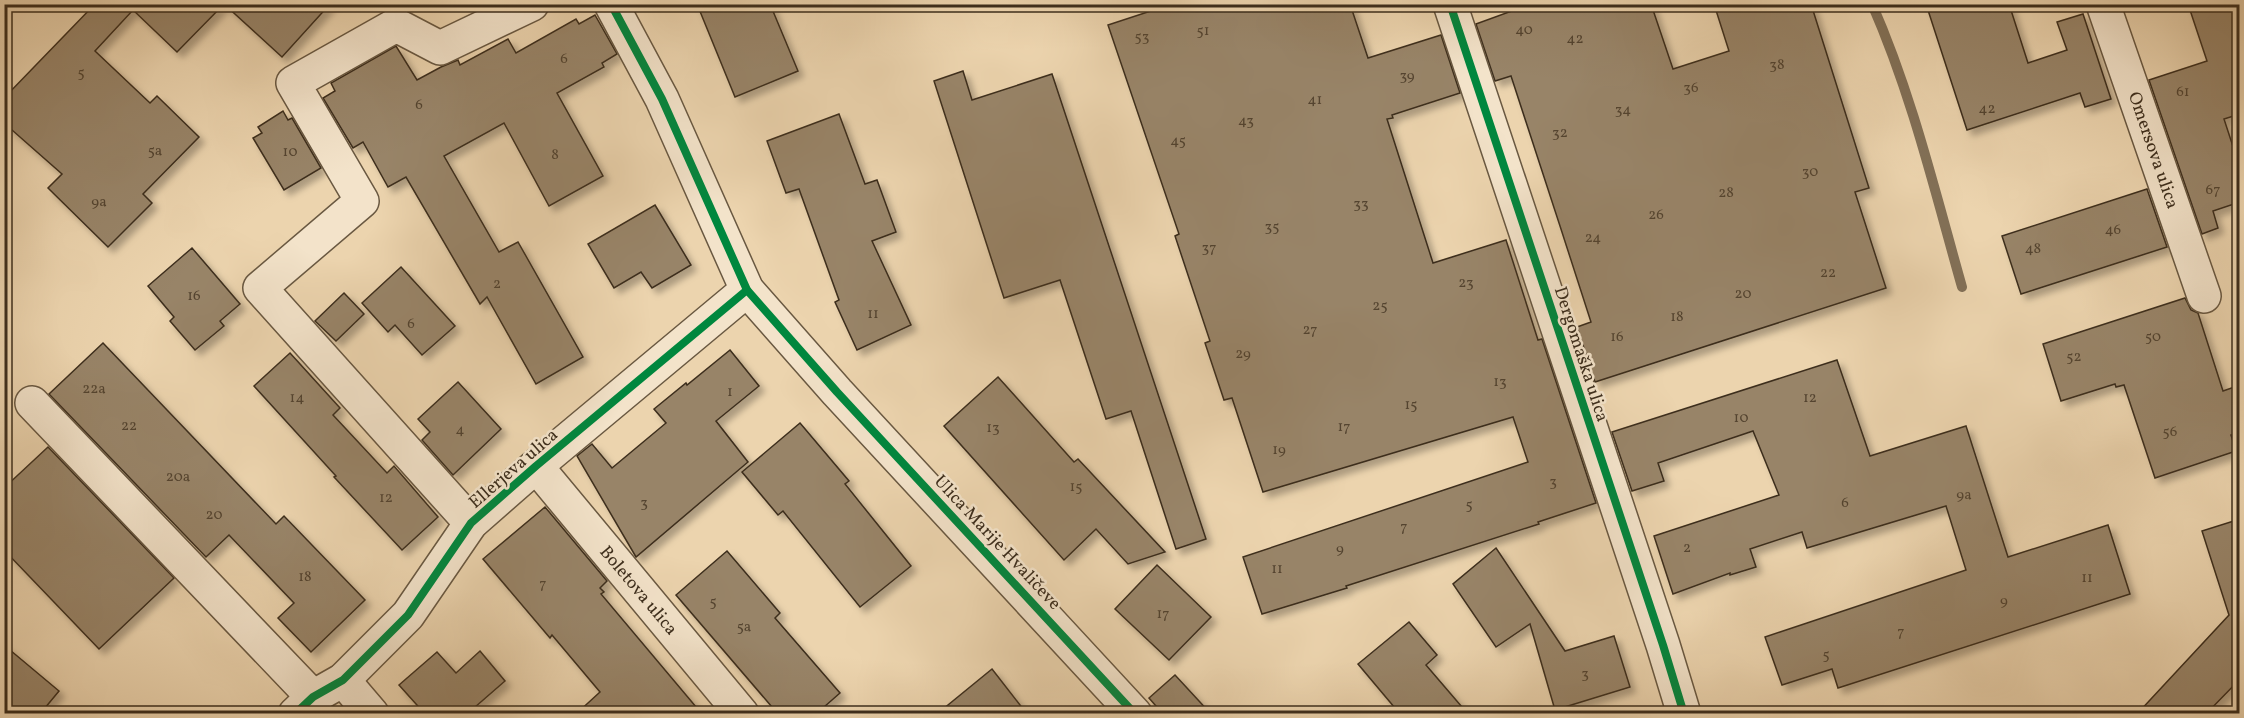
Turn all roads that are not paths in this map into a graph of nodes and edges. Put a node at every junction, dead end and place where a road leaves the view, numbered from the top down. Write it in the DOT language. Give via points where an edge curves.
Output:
graph roads {
  1 [pos="532,4"];
  2 [pos="611,4"];
  3 [pos="1450,4"];
  4 [pos="2103,4"];
  5 [pos="747,290"];
  6 [pos="2204,296"];
  7 [pos="32,403"];
  8 [pos="536,466"];
  9 [pos="471,524"];
  10 [pos="343,680"];
  11 [pos="304,706"];
  12 [pos="1120,707"];
  13 [pos="372,714"];
  14 [pos="742,714"];
  15 [pos="1684,714"];
  1 -- 9 [label="street" via="440,48 396,25 293,83 362,201 260,288"];
  2 -- 5 [label="street, Ulica Marije Hvaličeve" via="662,99"];
  3 -- 15 [label="street, Dergomaška ulica"];
  4 -- 6 [label="street, Omersova ulica"];
  5 -- 8 [label="street, Ellerjeva ulica"];
  5 -- 12 [label="street, Ulica Marije Hvaličeve"];
  7 -- 11 [label="street, Ellerjeva ulica"];
  8 -- 9 [label="street, Ellerjeva ulica"];
  8 -- 14 [label="street, Boletova ulica"];
  9 -- 10 [label="street, Ellerjeva ulica" via="408,615"];
  10 -- 11 [label="street, Ellerjeva ulica"];
  10 -- 13 [label="street"];
}
